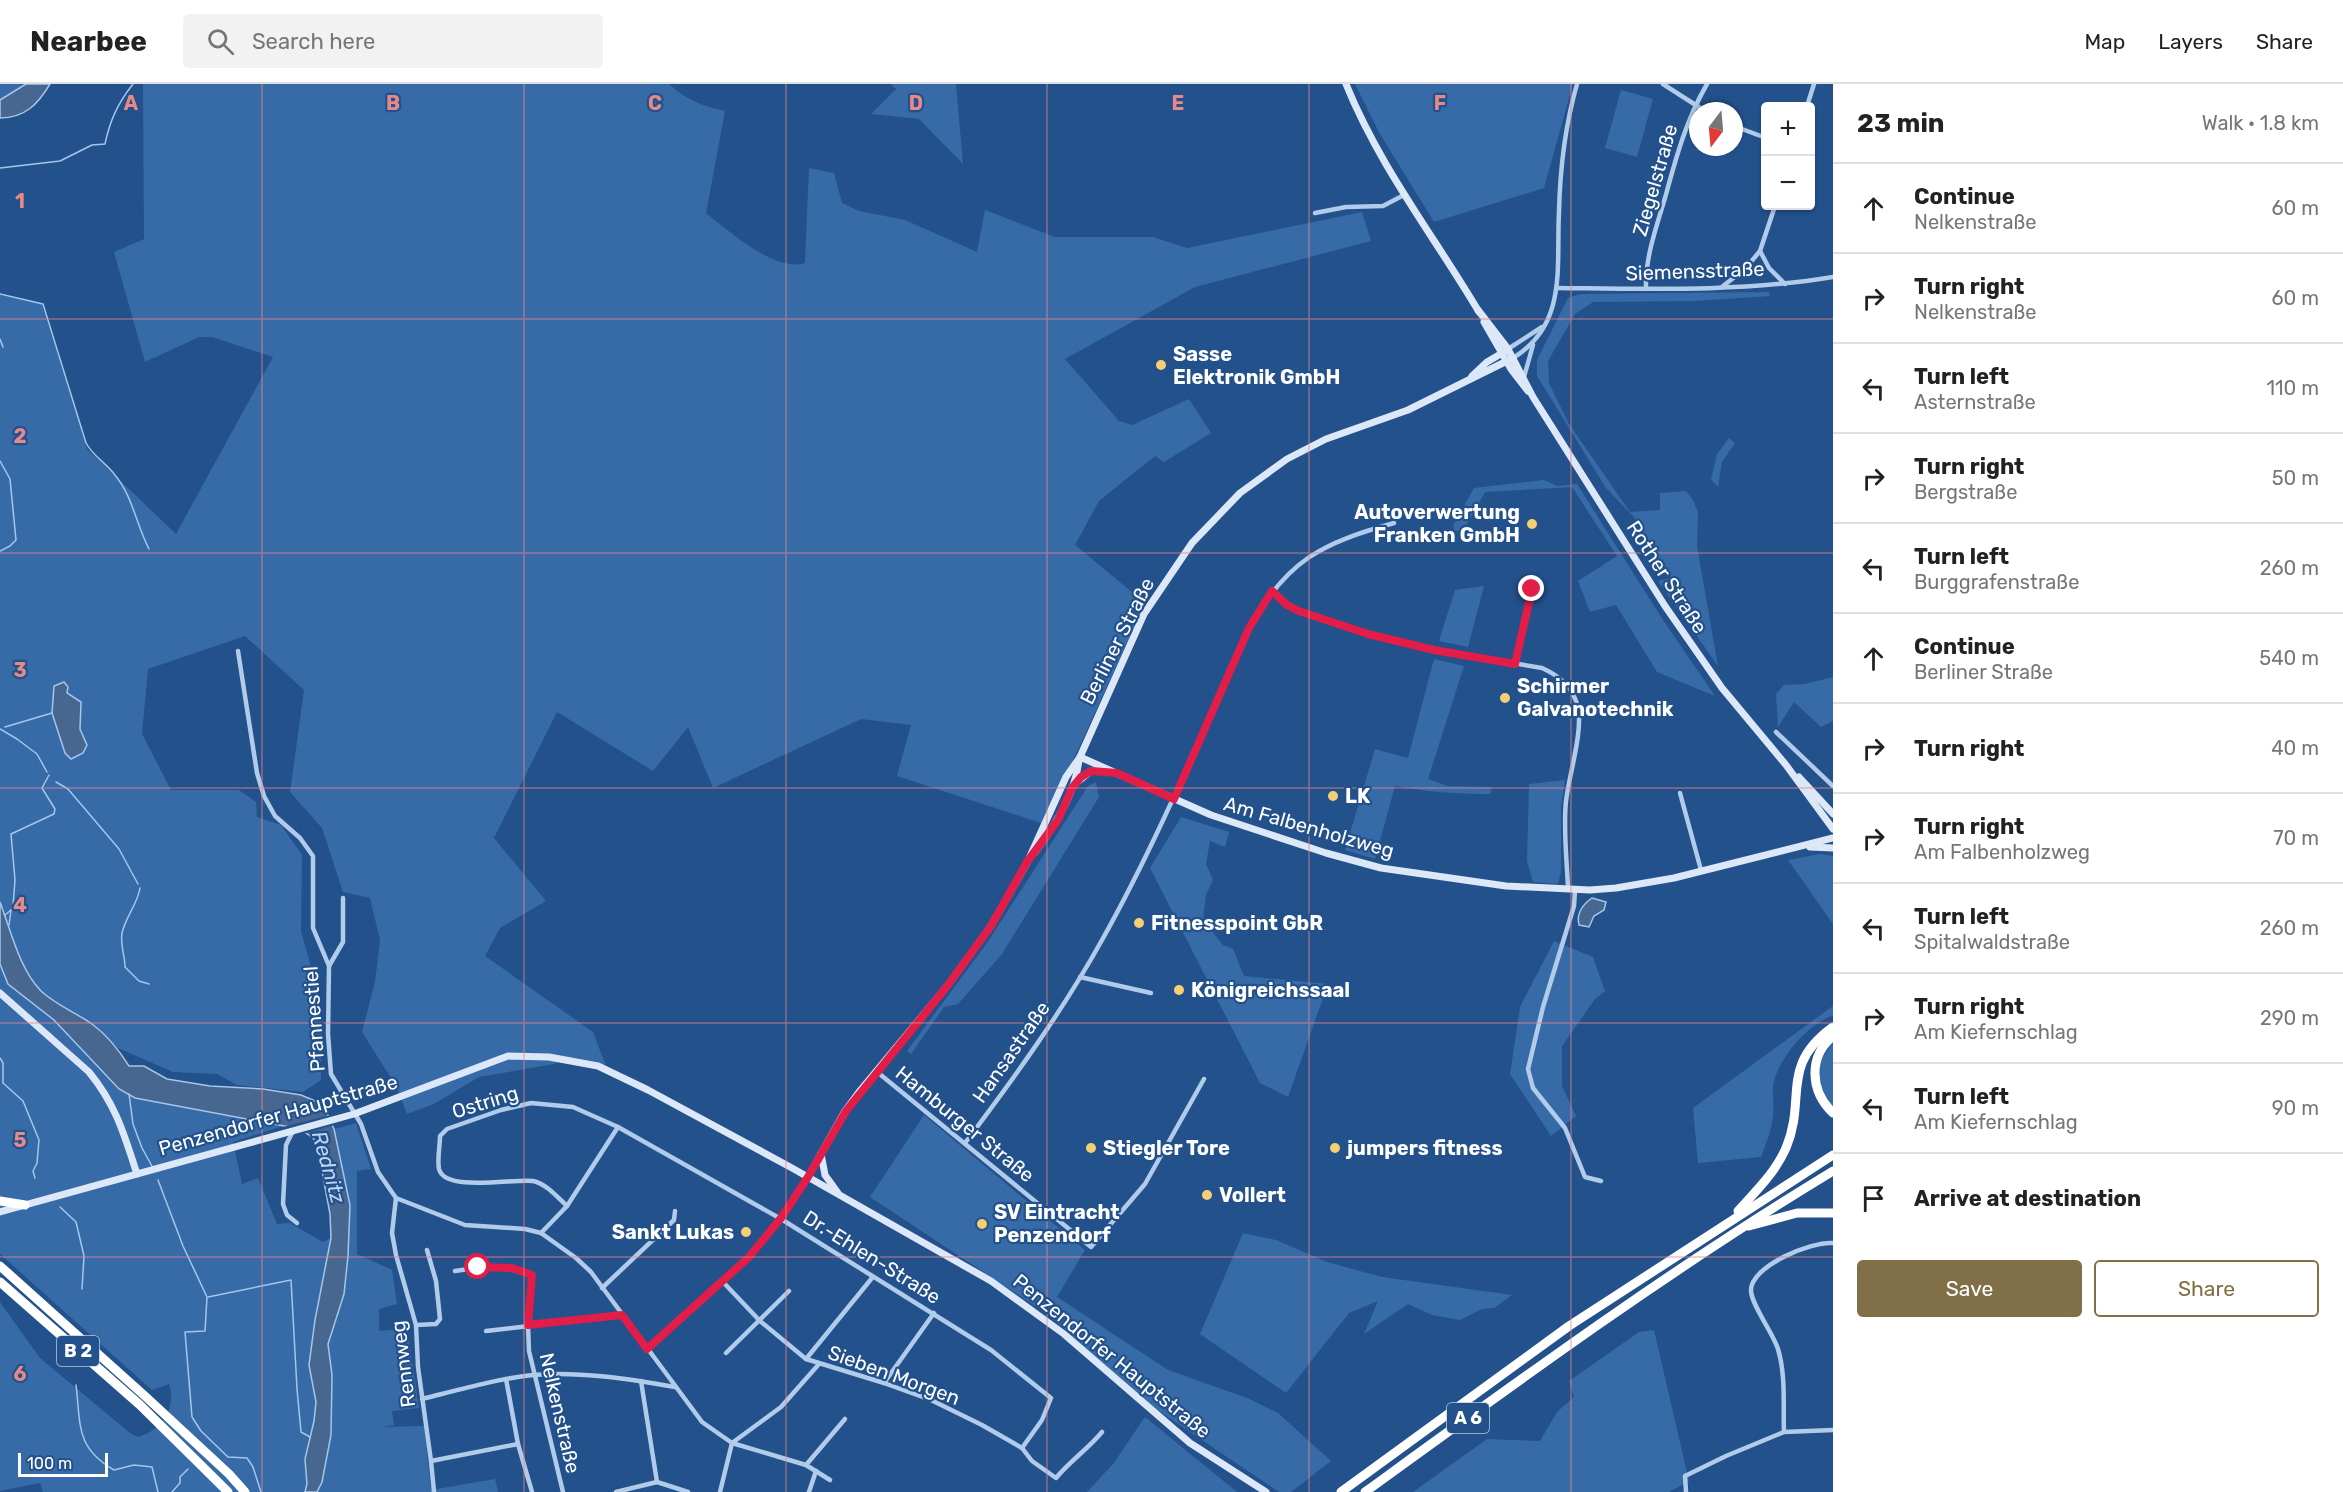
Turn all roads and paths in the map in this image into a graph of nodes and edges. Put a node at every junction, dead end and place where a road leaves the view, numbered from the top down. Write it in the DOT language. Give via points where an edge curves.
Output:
graph roads {
  1 [pos="1346,84"];
  2 [pos="1577,84"];
  3 [pos="1662,84"];
  4 [pos="1707,84"];
  5 [pos="1814,84"];
  6 [pos="1689,102"];
  7 [pos="1696,102"];
  8 [pos="1808,102"];
  9 [pos="1689,118"];
  10 [pos="1743,129"];
  11 [pos="1761,136"];
  12 [pos="1404,195"];
  13 [pos="1774,210"];
  14 [pos="1315,213"];
  15 [pos="1760,251"];
  16 [pos="1833,277"];
  17 [pos="1785,284"];
  18 [pos="1721,287"];
  19 [pos="1558,288"];
  20 [pos="1646,289"];
  21 [pos="1545,326"];
  22 [pos="1534,344"];
  23 [pos="1505,352"];
  24 [pos="1510,360"];
  25 [pos="1524,377"];
  26 [pos="1466,381"];
  27 [pos="1533,397"];
  28 [pos="1394,523"];
  29 [pos="1536,584"];
  30 [pos="1272,591"];
  31 [pos="238,651"];
  32 [pos="1515,664"];
  33 [pos="1776,732"];
  34 [pos="1080,758"];
  35 [pos="1786,765"];
  36 [pos="1117,773"];
  37 [pos="1833,786"];
  38 [pos="1072,788"];
  39 [pos="1680,793"];
  40 [pos="1174,799"];
  41 [pos="1833,814"];
  42 [pos="1833,829"];
  43 [pos="1833,838"];
  44 [pos="1798,847"];
  45 [pos="1833,848"];
  46 [pos="1027,862"];
  47 [pos="1701,870"];
  48 [pos="1572,889"];
  49 [pos="343,898"];
  50 [pos="329,966"];
  51 [pos="1080,977"];
  52 [pos="0,993"];
  53 [pos="1150,993"];
  54 [pos="1833,1027"];
  55 [pos="1833,1036"];
  56 [pos="876,1071"];
  57 [pos="1204,1079"];
  58 [pos="1833,1113"];
  59 [pos="354,1114"];
  60 [pos="618,1127"];
  61 [pos="296,1130"];
  62 [pos="965,1143"];
  63 [pos="821,1153"];
  64 [pos="1833,1155"];
  65 [pos="1833,1171"];
  66 [pos="137,1174"];
  67 [pos="808,1177"];
  68 [pos="1600,1180"];
  69 [pos="839,1195"];
  70 [pos="396,1198"];
  71 [pos="0,1201"];
  72 [pos="25,1205"];
  73 [pos="567,1206"];
  74 [pos="675,1211"];
  75 [pos="0,1212"];
  76 [pos="1833,1213"];
  77 [pos="781,1218"];
  78 [pos="1728,1221"];
  79 [pos="297,1222"];
  80 [pos="1738,1230"];
  81 [pos="541,1233"];
  82 [pos="1833,1243"];
  83 [pos="426,1250"];
  84 [pos="0,1266"];
  85 [pos="455,1271"];
  86 [pos="872,1278"];
  87 [pos="0,1282"];
  88 [pos="723,1282"];
  89 [pos="602,1288"];
  90 [pos="789,1291"];
  91 [pos="934,1313"];
  92 [pos="622,1315"];
  93 [pos="760,1321"];
  94 [pos="416,1325"];
  95 [pos="528,1325"];
  96 [pos="486,1331"];
  97 [pos="647,1349"];
  98 [pos="726,1353"];
  99 [pos="806,1359"];
  100 [pos="819,1364"];
  101 [pos="536,1375"];
  102 [pos="506,1379"];
  103 [pos="641,1381"];
  104 [pos="884,1383"];
  105 [pos="675,1387"];
  106 [pos="422,1399"];
  107 [pos="845,1419"];
  108 [pos="1833,1430"];
  109 [pos="1102,1432"];
  110 [pos="1784,1432"];
  111 [pos="732,1443"];
  112 [pos="518,1444"];
  113 [pos="1022,1448"];
  114 [pos="431,1461"];
  115 [pos="806,1465"];
  116 [pos="816,1471"];
  117 [pos="830,1480"];
  118 [pos="657,1482"];
  119 [pos="228,1492"];
  120 [pos="245,1492"];
  121 [pos="434,1492"];
  122 [pos="532,1492"];
  123 [pos="563,1492"];
  124 [pos="616,1492"];
  125 [pos="688,1492"];
  126 [pos="720,1492"];
  127 [pos="809,1492"];
  128 [pos="1266,1492"];
  129 [pos="1341,1492"];
  130 [pos="1365,1492"];
  131 [pos="1686,1492"];
  1 -- 12 [label="main road" via="1358,116"];
  2 -- 19 [label="street" via="1563,144"];
  3 -- 6 [label="street"];
  4 -- 7 [label="street, Ziegelstraße"];
  5 -- 8 [label="street"];
  9 -- 20 [label="street, Ziegelstraße" via="1651,244"];
  10 -- 11 [label="street"];
  12 -- 14 [label="street" via="1383,206"];
  12 -- 23 [label="main road"];
  13 -- 15 [label="street"];
  15 -- 17 [label="street" via="1769,268"];
  15 -- 18 [label="street" via="1745,269"];
  16 -- 17 [label="street, Siemensstraße"];
  17 -- 18 [label="street, Siemensstraße"];
  18 -- 20 [label="street, Siemensstraße"];
  19 -- 20 [label="street, Siemensstraße"];
  19 -- 21 [label="street"];
  21 -- 22 [label="street"];
  21 -- 23 [label="street"];
  22 -- 24 [label="street"];
  22 -- 25 [label="street"];
  23 -- 24 [label="main road"];
  23 -- 26 [label="main road, Berliner Straße"];
  24 -- 25 [label="main road, Rother Straße"];
  24 -- 26 [label="main road, Berliner Straße"];
  24 -- 27 [label="main road, Rother Straße" via="1519,381"];
  25 -- 27 [label="main road, Rother Straße"];
  26 -- 34 [label="main road, Berliner Straße" via="1408,410 1326,439 1287,459 1240,493 1192,543 1144,614"];
  27 -- 35 [label="main road, Rother Straße" via="1665,606 1722,688"];
  28 -- 30 [label="street, Hansastraße" via="1329,544 1289,573"];
  29 -- 32 [label="street" via="1530,594"];
  30 -- 32 [label="street" via="1299,611 1368,634"];
  30 -- 40 [label="street, Hansastraße" via="1249,628"];
  31 -- 50 [label="street, Pfannestiel" via="262,788 275,816 313,856 313,928"];
  32 -- 48 [label="street" via="1542,668 1558,677 1570,690 1578,708 1565,815"];
  33 -- 37 [label="street"];
  34 -- 36 [label="main road, Am Falbenholzweg"];
  34 -- 38 [label="main road, Berliner Straße"];
  34 -- 46 [label="main road, Berliner Straße" via="1066,777"];
  35 -- 41 [label="main road, Rother Straße"];
  35 -- 42 [label="main road, Rother Straße"];
  36 -- 38 [label="main road" via="1091,771"];
  36 -- 40 [label="main road, Am Falbenholzweg"];
  38 -- 46 [label="main road, Berliner Straße" via="1058,820"];
  39 -- 47 [label="street"];
  40 -- 48 [label="main road, Am Falbenholzweg" via="1263,834 1381,868 1506,886"];
  40 -- 51 [label="street, Hansastraße"];
  43 -- 44 [label="main road, Am Falbenholzweg"];
  44 -- 45 [label="main road"];
  44 -- 47 [label="main road, Am Falbenholzweg"];
  46 -- 56 [label="main road, Berliner Straße" via="991,926"];
  47 -- 48 [label="main road, Am Falbenholzweg" via="1627,887"];
  48 -- 68 [label="street" via="1574,906 1528,1069 1533,1088 1565,1128 1585,1177"];
  49 -- 50 [label="street" via="343,942"];
  50 -- 59 [label="street, Pfannestiel" via="331,1074"];
  51 -- 53 [label="street"];
  51 -- 62 [label="street, Hansastraße" via="1024,1064"];
  52 -- 66 [label="main road" via="100,1085 118,1117"];
  54 -- 78 [label="highway" via="1817,1039 1804,1058 1797,1079 1790,1136 1778,1164"];
  55 -- 58 [label="highway" via="1820,1052 1815,1081 1820,1099"];
  56 -- 62 [label="street, Hamburger Straße"];
  56 -- 63 [label="main road, Berliner Straße"];
  57 -- 62 [label="street, Hamburger Straße" via="1145,1184 1091,1246"];
  59 -- 61 [label="main road, Penzendorfer Hauptstraße"];
  59 -- 67 [label="main road, Penzendorfer Hauptstraße" via="508,1056 549,1057 598,1066 621,1076"];
  59 -- 70 [label="street, Pfannestiel" via="378,1172"];
  60 -- 73 [label="street"];
  60 -- 73 [label="street, Ostring" via="573,1107 531,1103 476,1118 447,1129 440,1136 439,1169 448,1178 470,1182 531,1181 545,1187"];
  60 -- 77 [label="street, Dr.-Ehlen-Straße"];
  61 -- 66 [label="main road, Penzendorfer Hauptstraße"];
  61 -- 79 [label="street" via="286,1145 283,1204 287,1215"];
  63 -- 67 [label="main road, Berliner Straße"];
  63 -- 69 [label="main road" via="825,1175"];
  64 -- 78 [label="highway, A 6"];
  65 -- 80 [label="highway, A 6"];
  66 -- 72 [label="main road, Penzendorfer Hauptstraße"];
  67 -- 69 [label="main road, Penzendorfer Hauptstraße"];
  67 -- 77 [label="street"];
  69 -- 128 [label="main road, Penzendorfer Hauptstraße" via="991,1281 1064,1335 1190,1443"];
  70 -- 81 [label="street" via="465,1225"];
  70 -- 94 [label="street, Rennweg" via="392,1233"];
  71 -- 72 [label="highway"];
  72 -- 75 [label="main road, Penzendorfer Hauptstraße"];
  73 -- 81 [label="street"];
  74 -- 89 [label="street" via="674,1221"];
  76 -- 80 [label="highway" via="1797,1213"];
  77 -- 86 [label="street, Dr.-Ehlen-Straße"];
  77 -- 88 [label="street"];
  78 -- 129 [label="highway, A 6" via="1569,1326"];
  80 -- 130 [label="highway, A 6"];
  81 -- 89 [label="street" via="576,1258"];
  82 -- 110 [label="street" via="1800,1248 1758,1273 1752,1282 1751,1293 1781,1361"];
  83 -- 94 [label="street" via="436,1281 440,1319 435,1324"];
  84 -- 120 [label="highway, B 2"];
  85 -- 95 [label="street, Nelkenstraße" via="496,1267 532,1275"];
  86 -- 91 [label="street, Dr.-Ehlen-Straße"];
  86 -- 99 [label="street"];
  87 -- 119 [label="highway, B 2" via="140,1406"];
  88 -- 93 [label="street, Sieben Morgen"];
  88 -- 97 [label="street"];
  89 -- 92 [label="street"];
  90 -- 93 [label="street"];
  91 -- 104 [label="street"];
  91 -- 113 [label="street, Dr.-Ehlen-Straße" via="991,1350 1051,1398 1042,1420"];
  92 -- 95 [label="street"];
  92 -- 97 [label="street"];
  93 -- 98 [label="street"];
  93 -- 99 [label="street, Sieben Morgen"];
  94 -- 106 [label="street, Rennweg"];
  95 -- 96 [label="street"];
  95 -- 101 [label="street, Nelkenstraße" via="529,1351"];
  97 -- 105 [label="street"];
  99 -- 100 [label="street, Sieben Morgen"];
  100 -- 104 [label="street, Sieben Morgen"];
  100 -- 111 [label="street" via="781,1407"];
  101 -- 102 [label="street"];
  101 -- 103 [label="street"];
  101 -- 123 [label="street, Nelkenstraße"];
  102 -- 106 [label="street"];
  102 -- 112 [label="street"];
  103 -- 105 [label="street"];
  103 -- 118 [label="street"];
  104 -- 113 [label="street, Sieben Morgen" via="931,1400"];
  105 -- 111 [label="street" via="702,1422"];
  106 -- 114 [label="street, Rennweg"];
  107 -- 115 [label="street"];
  108 -- 110 [label="street"];
  109 -- 113 [label="street, Sieben Morgen" via="1056,1478 1032,1461"];
  110 -- 131 [label="street" via="1685,1476"];
  111 -- 115 [label="street"];
  111 -- 126 [label="street"];
  112 -- 114 [label="street"];
  112 -- 122 [label="street"];
  114 -- 121 [label="street, Rennweg"];
  115 -- 116 [label="street"];
  116 -- 117 [label="street"];
  116 -- 127 [label="street"];
  118 -- 124 [label="street"];
  118 -- 125 [label="street"];
}
